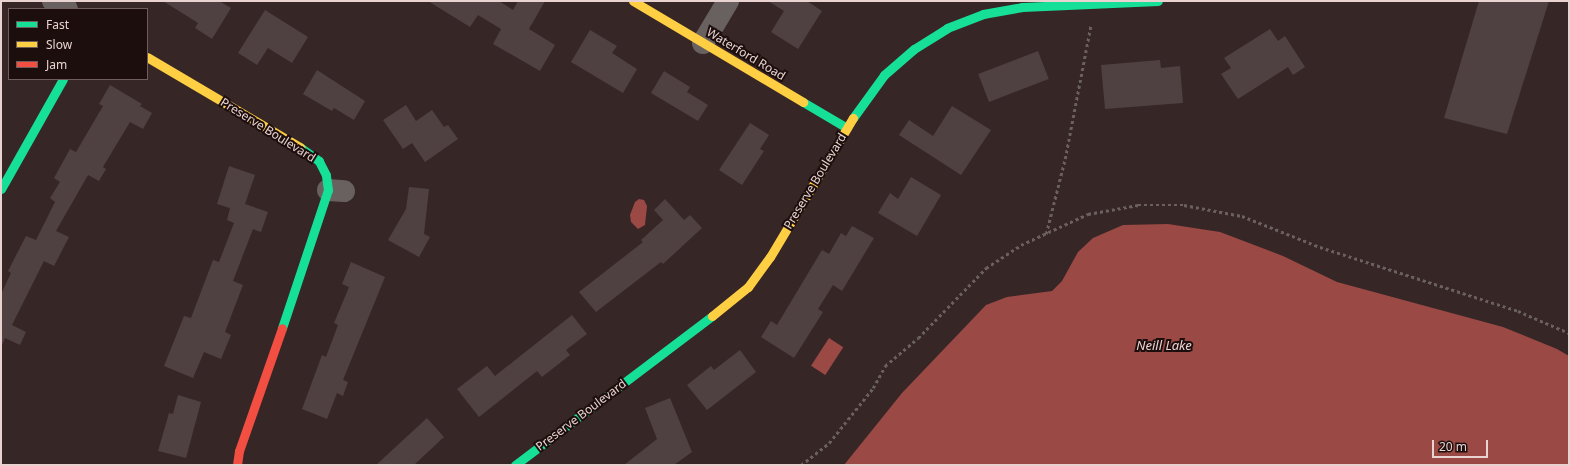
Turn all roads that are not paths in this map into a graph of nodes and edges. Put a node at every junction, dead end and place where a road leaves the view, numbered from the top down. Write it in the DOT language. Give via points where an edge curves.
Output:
graph roads {
  1 [pos="53,1"];
  2 [pos="633,1"];
  3 [pos="728,1"];
  4 [pos="1158,1"];
  5 [pos="65,8"];
  6 [pos="703,43"];
  7 [pos="148,58"];
  8 [pos="62,80"];
  9 [pos="847,128"];
  10 [pos="1,189"];
  11 [pos="237,465"];
  12 [pos="515,465"];
  1 -- 5 [label="street"];
  2 -- 6 [label="street, Waterford Road"];
  3 -- 6 [label="street"];
  4 -- 9 [label="street, Preserve Boulevard" via="1022,7 983,14 947,28 914,49 884,75"];
  6 -- 9 [label="street, Waterford Road"];
  7 -- 11 [label="street, Preserve Boulevard" via="306,150 319,161 336,191 324,208 239,451"];
  8 -- 10 [label="street"];
  9 -- 12 [label="street, Preserve Boulevard" via="767,262 748,287"];
}
